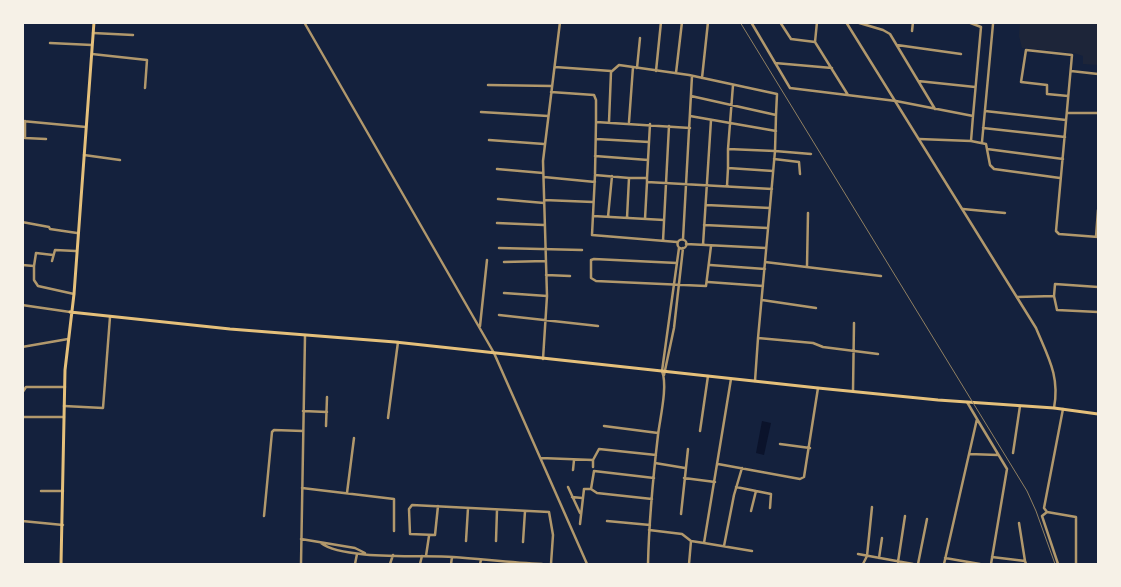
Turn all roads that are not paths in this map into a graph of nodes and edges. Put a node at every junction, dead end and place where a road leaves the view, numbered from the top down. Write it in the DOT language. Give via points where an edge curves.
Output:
graph roads {
  1 [pos="94,22"];
  2 [pos="304,22"];
  3 [pos="560,22"];
  4 [pos="661,22"];
  5 [pos="682,22"];
  6 [pos="708,22"];
  7 [pos="751,22"];
  8 [pos="780,22"];
  9 [pos="817,22"];
  10 [pos="846,22"];
  11 [pos="856,22"];
  12 [pos="879,22"];
  13 [pos="913,22"];
  14 [pos="968,22"];
  15 [pos="993,24"];
  16 [pos="878,28"];
  17 [pos="912,31"];
  18 [pos="93,32"];
  19 [pos="133,35"];
  20 [pos="640,38"];
  21 [pos="815,42"];
  22 [pos="50,43"];
  23 [pos="92,45"];
  24 [pos="897,45"];
  25 [pos="92,54"];
  26 [pos="961,54"];
  27 [pos="775,63"];
  28 [pos="555,67"];
  29 [pos="635,67"];
  30 [pos="832,68"];
  31 [pos="611,71"];
  32 [pos="656,71"];
  33 [pos="1070,72"];
  34 [pos="676,73"];
  35 [pos="1098,74"];
  36 [pos="692,76"];
  37 [pos="702,78"];
  38 [pos="918,81"];
  39 [pos="488,85"];
  40 [pos="733,85"];
  41 [pos="552,86"];
  42 [pos="975,87"];
  43 [pos="145,88"];
  44 [pos="551,92"];
  45 [pos="848,94"];
  46 [pos="691,96"];
  47 [pos="1068,96"];
  48 [pos="896,101"];
  49 [pos="731,105"];
  50 [pos="935,109"];
  51 [pos="985,111"];
  52 [pos="481,112"];
  53 [pos="1067,113"];
  54 [pos="1098,113"];
  55 [pos="776,114"];
  56 [pos="548,116"];
  57 [pos="690,116"];
  58 [pos="973,116"];
  59 [pos="711,120"];
  60 [pos="1066,120"];
  61 [pos="24,121"];
  62 [pos="596,122"];
  63 [pos="609,122"];
  64 [pos="629,123"];
  65 [pos="650,124"];
  66 [pos="730,124"];
  67 [pos="669,126"];
  68 [pos="86,127"];
  69 [pos="690,128"];
  70 [pos="983,128"];
  71 [pos="776,131"];
  72 [pos="1065,137"];
  73 [pos="46,139"];
  74 [pos="596,139"];
  75 [pos="919,139"];
  76 [pos="489,140"];
  77 [pos="971,141"];
  78 [pos="649,142"];
  79 [pos="982,142"];
  80 [pos="544,144"];
  81 [pos="728,149"];
  82 [pos="986,149"];
  83 [pos="775,151"];
  84 [pos="812,154"];
  85 [pos="84,155"];
  86 [pos="595,156"];
  87 [pos="1063,158"];
  88 [pos="774,159"];
  89 [pos="120,160"];
  90 [pos="648,160"];
  91 [pos="728,168"];
  92 [pos="497,169"];
  93 [pos="773,170"];
  94 [pos="800,174"];
  95 [pos="543,175"];
  96 [pos="595,175"];
  97 [pos="612,176"];
  98 [pos="629,178"];
  99 [pos="1060,178"];
  100 [pos="647,180"];
  101 [pos="594,182"];
  102 [pos="666,183"];
  103 [pos="687,185"];
  104 [pos="707,186"];
  105 [pos="727,186"];
  106 [pos="772,189"];
  107 [pos="498,199"];
  108 [pos="544,201"];
  109 [pos="593,202"];
  110 [pos="706,205"];
  111 [pos="770,208"];
  112 [pos="963,209"];
  113 [pos="1098,210"];
  114 [pos="1005,213"];
  115 [pos="808,214"];
  116 [pos="593,216"];
  117 [pos="608,217"];
  118 [pos="627,218"];
  119 [pos="645,219"];
  120 [pos="664,220"];
  121 [pos="22,222"];
  122 [pos="497,223"];
  123 [pos="544,225"];
  124 [pos="704,225"];
  125 [pos="768,228"];
  126 [pos="77,233"];
  127 [pos="1098,237"];
  128 [pos="683,239"];
  129 [pos="663,241"];
  130 [pos="677,242"];
  131 [pos="686,244"];
  132 [pos="703,245"];
  133 [pos="711,246"];
  134 [pos="499,248"];
  135 [pos="545,248"];
  136 [pos="679,248"];
  137 [pos="683,248"];
  138 [pos="766,248"];
  139 [pos="76,250"];
  140 [pos="582,250"];
  141 [pos="53,255"];
  142 [pos="487,260"];
  143 [pos="52,261"];
  144 [pos="546,261"];
  145 [pos="504,262"];
  146 [pos="765,262"];
  147 [pos="677,263"];
  148 [pos="22,265"];
  149 [pos="710,265"];
  150 [pos="34,266"];
  151 [pos="807,266"];
  152 [pos="765,268"];
  153 [pos="546,274"];
  154 [pos="570,276"];
  155 [pos="881,276"];
  156 [pos="708,282"];
  157 [pos="675,284"];
  158 [pos="680,284"];
  159 [pos="763,286"];
  160 [pos="1098,287"];
  161 [pos="504,292"];
  162 [pos="74,294"];
  163 [pos="547,296"];
  164 [pos="1054,296"];
  165 [pos="1016,297"];
  166 [pos="762,300"];
  167 [pos="22,305"];
  168 [pos="816,308"];
  169 [pos="70,312"];
  170 [pos="1098,312"];
  171 [pos="499,315"];
  172 [pos="110,317"];
  173 [pos="546,321"];
  174 [pos="854,324"];
  175 [pos="480,326"];
  176 [pos="598,326"];
  177 [pos="305,336"];
  178 [pos="758,338"];
  179 [pos="68,339"];
  180 [pos="398,342"];
  181 [pos="22,346"];
  182 [pos="855,352"];
  183 [pos="494,353"];
  184 [pos="878,354"];
  185 [pos="543,359"];
  186 [pos="664,371"];
  187 [pos="708,376"];
  188 [pos="731,379"];
  189 [pos="755,381"];
  190 [pos="65,387"];
  191 [pos="818,388"];
  192 [pos="853,391"];
  193 [pos="22,393"];
  194 [pos="327,398"];
  195 [pos="966,402"];
  196 [pos="64,406"];
  197 [pos="1020,406"];
  198 [pos="1054,408"];
  199 [pos="1063,410"];
  200 [pos="303,411"];
  201 [pos="327,412"];
  202 [pos="1098,414"];
  203 [pos="22,417"];
  204 [pos="64,417"];
  205 [pos="388,418"];
  206 [pos="977,419"];
  207 [pos="326,426"];
  208 [pos="604,426"];
  209 [pos="303,431"];
  210 [pos="700,431"];
  211 [pos="658,433"];
  212 [pos="354,438"];
  213 [pos="780,444"];
  214 [pos="810,448"];
  215 [pos="688,449"];
  216 [pos="1013,453"];
  217 [pos="969,454"];
  218 [pos="656,455"];
  219 [pos="998,455"];
  220 [pos="541,458"];
  221 [pos="574,460"];
  222 [pos="593,460"];
  223 [pos="655,463"];
  224 [pos="718,464"];
  225 [pos="592,467"];
  226 [pos="685,468"];
  227 [pos="742,468"];
  228 [pos="573,470"];
  229 [pos="654,478"];
  230 [pos="684,478"];
  231 [pos="715,482"];
  232 [pos="568,486"];
  233 [pos="736,487"];
  234 [pos="302,488"];
  235 [pos="591,489"];
  236 [pos="41,490"];
  237 [pos="63,491"];
  238 [pos="756,491"];
  239 [pos="347,493"];
  240 [pos="572,497"];
  241 [pos="582,498"];
  242 [pos="652,499"];
  243 [pos="438,506"];
  244 [pos="468,508"];
  245 [pos="770,508"];
  246 [pos="872,508"];
  247 [pos="497,510"];
  248 [pos="524,511"];
  249 [pos="751,511"];
  250 [pos="1047,512"];
  251 [pos="681,514"];
  252 [pos="580,515"];
  253 [pos="264,516"];
  254 [pos="906,516"];
  255 [pos="927,519"];
  256 [pos="22,521"];
  257 [pos="607,521"];
  258 [pos="1019,523"];
  259 [pos="63,524"];
  260 [pos="580,524"];
  261 [pos="650,525"];
  262 [pos="649,530"];
  263 [pos="394,531"];
  264 [pos="429,536"];
  265 [pos="882,538"];
  266 [pos="301,539"];
  267 [pos="691,540"];
  268 [pos="466,541"];
  269 [pos="496,541"];
  270 [pos="523,542"];
  271 [pos="321,543"];
  272 [pos="704,543"];
  273 [pos="724,546"];
  274 [pos="355,548"];
  275 [pos="752,551"];
  276 [pos="355,554"];
  277 [pos="366,554"];
  278 [pos="858,554"];
  279 [pos="393,555"];
  280 [pos="424,556"];
  281 [pos="867,556"];
  282 [pos="452,557"];
  283 [pos="992,557"];
  284 [pos="878,558"];
  285 [pos="945,558"];
  286 [pos="481,560"];
  287 [pos="898,562"];
  288 [pos="508,563"];
  289 [pos="1026,563"];
  290 [pos="61,564"];
  291 [pos="301,564"];
  292 [pos="355,564"];
  293 [pos="390,564"];
  294 [pos="420,564"];
  295 [pos="451,564"];
  296 [pos="480,564"];
  297 [pos="534,564"];
  298 [pos="542,564"];
  299 [pos="551,564"];
  300 [pos="587,564"];
  301 [pos="648,564"];
  302 [pos="689,564"];
  303 [pos="863,564"];
  304 [pos="913,564"];
  305 [pos="918,564"];
  306 [pos="944,564"];
  307 [pos="980,564"];
  308 [pos="991,564"];
  309 [pos="1058,564"];
  310 [pos="1076,564"];
  1 -- 18 [label="main road"];
  2 -- 175 [label="street"];
  3 -- 28 [label="street"];
  4 -- 32 [label="street"];
  5 -- 34 [label="street"];
  6 -- 37 [label="street"];
  7 -- 27 [label="street"];
  8 -- 21 [label="street" via="791,39"];
  9 -- 21 [label="street"];
  10 -- 48 [label="street"];
  11 -- 16 [label="street"];
  12 -- 16 [label="street"];
  13 -- 17 [label="street"];
  14 -- 42 [label="street" via="981,27"];
  15 -- 51 [label="street"];
  16 -- 24 [label="street" via="887,31"];
  18 -- 19 [label="street"];
  18 -- 23 [label="main road"];
  20 -- 29 [label="street"];
  21 -- 30 [label="street"];
  22 -- 23 [label="street"];
  23 -- 25 [label="main road"];
  24 -- 26 [label="street"];
  24 -- 38 [label="street"];
  25 -- 43 [label="street" via="147,60"];
  25 -- 68 [label="main road"];
  27 -- 30 [label="street"];
  27 -- 45 [label="street" via="790,88"];
  28 -- 31 [label="street"];
  28 -- 41 [label="street"];
  29 -- 31 [label="street" via="617,66"];
  29 -- 32 [label="street"];
  29 -- 64 [label="street"];
  30 -- 45 [label="street"];
  31 -- 63 [label="street"];
  32 -- 34 [label="street"];
  33 -- 35 [label="street"];
  33 -- 47 [label="street"];
  33 -- 47 [label="street" via="1071,54 1025,52 1020,81 1047,85 1047,94"];
  34 -- 36 [label="street"];
  36 -- 37 [label="street"];
  36 -- 46 [label="street"];
  37 -- 40 [label="street"];
  38 -- 42 [label="street"];
  38 -- 50 [label="street"];
  39 -- 41 [label="street"];
  40 -- 49 [label="street"];
  40 -- 55 [label="street" via="777,94"];
  41 -- 44 [label="street"];
  42 -- 58 [label="street"];
  44 -- 56 [label="street"];
  44 -- 62 [label="street" via="594,95"];
  45 -- 48 [label="street"];
  46 -- 49 [label="street"];
  46 -- 57 [label="street"];
  47 -- 53 [label="street"];
  48 -- 50 [label="street"];
  48 -- 75 [label="street"];
  49 -- 55 [label="street"];
  49 -- 66 [label="street"];
  50 -- 58 [label="street"];
  51 -- 60 [label="street"];
  51 -- 70 [label="street"];
  52 -- 56 [label="street"];
  53 -- 54 [label="street"];
  53 -- 60 [label="street"];
  55 -- 71 [label="street"];
  56 -- 80 [label="street"];
  57 -- 59 [label="street"];
  57 -- 69 [label="street"];
  58 -- 77 [label="street"];
  59 -- 66 [label="street"];
  59 -- 104 [label="street"];
  60 -- 72 [label="street"];
  61 -- 68 [label="street"];
  61 -- 73 [label="street" via="25,138"];
  62 -- 63 [label="street"];
  62 -- 74 [label="street"];
  63 -- 64 [label="street"];
  64 -- 65 [label="street"];
  65 -- 67 [label="street"];
  65 -- 78 [label="street"];
  66 -- 71 [label="street"];
  66 -- 81 [label="street"];
  67 -- 69 [label="street"];
  67 -- 102 [label="street"];
  68 -- 85 [label="main road"];
  69 -- 103 [label="street"];
  70 -- 72 [label="street"];
  70 -- 79 [label="street"];
  71 -- 83 [label="street"];
  72 -- 87 [label="street"];
  74 -- 78 [label="street"];
  74 -- 86 [label="street"];
  75 -- 77 [label="street"];
  75 -- 112 [label="street"];
  76 -- 80 [label="street"];
  77 -- 79 [label="street"];
  78 -- 90 [label="street"];
  79 -- 82 [label="street"];
  80 -- 95 [label="street"];
  81 -- 83 [label="street"];
  81 -- 91 [label="street"];
  82 -- 87 [label="street"];
  82 -- 99 [label="street" via="994,169"];
  83 -- 84 [label="street"];
  83 -- 88 [label="street"];
  85 -- 89 [label="street"];
  85 -- 126 [label="main road"];
  86 -- 90 [label="street"];
  86 -- 96 [label="street"];
  87 -- 99 [label="street"];
  88 -- 93 [label="street"];
  88 -- 94 [label="street" via="799,162"];
  90 -- 100 [label="street"];
  91 -- 93 [label="street"];
  91 -- 105 [label="street"];
  92 -- 95 [label="street"];
  93 -- 106 [label="street"];
  95 -- 101 [label="street"];
  95 -- 108 [label="street"];
  96 -- 97 [label="street"];
  96 -- 101 [label="street"];
  97 -- 98 [label="street"];
  97 -- 117 [label="street"];
  98 -- 100 [label="street"];
  98 -- 118 [label="street"];
  99 -- 127 [label="street" via="1057,233"];
  100 -- 102 [label="street"];
  100 -- 119 [label="street"];
  101 -- 109 [label="street"];
  102 -- 103 [label="street"];
  102 -- 120 [label="street"];
  103 -- 104 [label="street"];
  103 -- 128 [label="street"];
  104 -- 105 [label="street"];
  104 -- 110 [label="street"];
  105 -- 106 [label="street"];
  106 -- 111 [label="street"];
  107 -- 108 [label="street"];
  108 -- 109 [label="street"];
  108 -- 123 [label="street"];
  109 -- 116 [label="street"];
  110 -- 111 [label="street"];
  110 -- 124 [label="street"];
  111 -- 125 [label="street"];
  112 -- 114 [label="street"];
  112 -- 165 [label="street"];
  113 -- 127 [label="street"];
  115 -- 151 [label="street"];
  116 -- 117 [label="street"];
  116 -- 129 [label="street" via="594,236"];
  117 -- 118 [label="street"];
  118 -- 119 [label="street"];
  119 -- 120 [label="street"];
  120 -- 129 [label="street"];
  121 -- 126 [label="street"];
  122 -- 123 [label="street"];
  123 -- 135 [label="street"];
  124 -- 125 [label="street"];
  124 -- 132 [label="street"];
  125 -- 138 [label="street"];
  126 -- 139 [label="main road"];
  128 -- 130 [label="street"];
  128 -- 131 [label="street"];
  129 -- 130 [label="street"];
  130 -- 136 [label="street"];
  131 -- 132 [label="street"];
  131 -- 137 [label="street"];
  132 -- 133 [label="street"];
  133 -- 138 [label="street"];
  133 -- 149 [label="street"];
  134 -- 135 [label="street"];
  135 -- 140 [label="street"];
  135 -- 144 [label="street"];
  136 -- 137 [label="street"];
  136 -- 147 [label="street"];
  137 -- 158 [label="street"];
  138 -- 146 [label="street"];
  139 -- 141 [label="street" via="56,250"];
  139 -- 162 [label="main road"];
  141 -- 143 [label="street"];
  141 -- 150 [label="street" via="36,253"];
  142 -- 175 [label="street"];
  144 -- 145 [label="street"];
  144 -- 153 [label="street"];
  146 -- 151 [label="street"];
  146 -- 152 [label="street"];
  147 -- 157 [label="street"];
  147 -- 157 [label="street" via="591,260 591,278 594,280"];
  148 -- 150 [label="street"];
  149 -- 152 [label="street"];
  149 -- 156 [label="street"];
  150 -- 162 [label="street" via="34,280 38,286"];
  151 -- 155 [label="street"];
  152 -- 159 [label="street"];
  153 -- 154 [label="street"];
  153 -- 163 [label="street"];
  156 -- 158 [label="street" via="706,286"];
  156 -- 159 [label="street"];
  157 -- 158 [label="street"];
  157 -- 186 [label="street"];
  158 -- 186 [label="street"];
  159 -- 166 [label="street"];
  160 -- 164 [label="street" via="1055,284"];
  161 -- 163 [label="street"];
  162 -- 169 [label="main road"];
  163 -- 173 [label="street"];
  164 -- 165 [label="street"];
  164 -- 170 [label="street" via="1057,310"];
  165 -- 198 [label="street" via="1036,328 1051,364 1056,384"];
  166 -- 168 [label="street"];
  166 -- 178 [label="street"];
  167 -- 169 [label="street"];
  169 -- 172 [label="main road"];
  169 -- 179 [label="main road"];
  171 -- 173 [label="street"];
  172 -- 177 [label="main road"];
  172 -- 196 [label="street" via="103,408"];
  173 -- 176 [label="street"];
  173 -- 185 [label="street"];
  174 -- 182 [label="street"];
  175 -- 183 [label="street"];
  177 -- 180 [label="main road"];
  177 -- 200 [label="street"];
  178 -- 182 [label="street" via="813,343"];
  178 -- 189 [label="street"];
  179 -- 181 [label="street"];
  179 -- 190 [label="main road"];
  180 -- 183 [label="main road"];
  180 -- 205 [label="street"];
  182 -- 184 [label="street"];
  182 -- 192 [label="street"];
  183 -- 185 [label="main road"];
  183 -- 220 [label="street"];
  185 -- 186 [label="main road"];
  186 -- 187 [label="main road"];
  186 -- 211 [label="street"];
  187 -- 188 [label="main road"];
  187 -- 210 [label="street"];
  188 -- 189 [label="main road"];
  188 -- 224 [label="street"];
  189 -- 191 [label="main road"];
  190 -- 193 [label="street" via="26,386"];
  190 -- 196 [label="main road"];
  191 -- 192 [label="main road"];
  191 -- 214 [label="street"];
  192 -- 195 [label="main road"];
  194 -- 201 [label="street"];
  195 -- 197 [label="main road"];
  195 -- 206 [label="street"];
  196 -- 204 [label="main road"];
  197 -- 198 [label="main road"];
  197 -- 216 [label="street"];
  198 -- 199 [label="main road"];
  199 -- 202 [label="main road"];
  199 -- 250 [label="street" via="1044,507"];
  200 -- 201 [label="street"];
  200 -- 209 [label="street"];
  201 -- 207 [label="street"];
  203 -- 204 [label="street"];
  204 -- 237 [label="main road"];
  206 -- 217 [label="street"];
  206 -- 219 [label="street"];
  208 -- 211 [label="street"];
  209 -- 234 [label="street"];
  209 -- 253 [label="street" via="272,432"];
  211 -- 218 [label="street"];
  212 -- 239 [label="street"];
  213 -- 214 [label="street"];
  214 -- 227 [label="street" via="803,478"];
  215 -- 226 [label="street"];
  217 -- 219 [label="street"];
  217 -- 285 [label="street"];
  218 -- 222 [label="street" via="599,449"];
  218 -- 223 [label="street"];
  219 -- 283 [label="street" via="1007,474"];
  220 -- 221 [label="street"];
  220 -- 300 [label="street"];
  221 -- 222 [label="street"];
  221 -- 228 [label="street"];
  222 -- 225 [label="street"];
  223 -- 226 [label="street"];
  223 -- 229 [label="street"];
  224 -- 227 [label="street"];
  224 -- 231 [label="street"];
  226 -- 230 [label="street"];
  227 -- 233 [label="street"];
  229 -- 235 [label="street" via="594,471"];
  229 -- 242 [label="street"];
  230 -- 231 [label="street"];
  230 -- 251 [label="street"];
  231 -- 272 [label="street"];
  232 -- 240 [label="street"];
  233 -- 238 [label="street"];
  233 -- 273 [label="street"];
  234 -- 239 [label="street"];
  234 -- 266 [label="street"];
  235 -- 241 [label="street" via="584,488"];
  235 -- 242 [label="street" via="599,493"];
  236 -- 237 [label="street"];
  237 -- 259 [label="main road"];
  238 -- 245 [label="street" via="772,495"];
  238 -- 249 [label="street"];
  239 -- 263 [label="street" via="394,499"];
  240 -- 241 [label="street"];
  240 -- 252 [label="street"];
  241 -- 252 [label="street"];
  242 -- 261 [label="street"];
  243 -- 244 [label="street"];
  243 -- 264 [label="street" via="436,534"];
  243 -- 264 [label="street" via="410,507 409,532"];
  244 -- 247 [label="street"];
  244 -- 268 [label="street"];
  246 -- 281 [label="street"];
  247 -- 248 [label="street"];
  247 -- 269 [label="street"];
  248 -- 270 [label="street"];
  248 -- 299 [label="street" via="550,513 553,535"];
  250 -- 309 [label="street" via="1042,516"];
  250 -- 310 [label="street" via="1076,517"];
  252 -- 260 [label="street"];
  254 -- 287 [label="street"];
  255 -- 305 [label="street"];
  256 -- 259 [label="street"];
  257 -- 261 [label="street"];
  258 -- 289 [label="street"];
  259 -- 290 [label="main road"];
  261 -- 262 [label="street"];
  262 -- 267 [label="street" via="682,534"];
  262 -- 301 [label="street"];
  264 -- 280 [label="street"];
  265 -- 284 [label="street"];
  266 -- 271 [label="street"];
  266 -- 291 [label="street"];
  267 -- 272 [label="street"];
  267 -- 302 [label="street"];
  271 -- 274 [label="street"];
  271 -- 276 [label="street" via="326,548"];
  272 -- 273 [label="street"];
  273 -- 275 [label="street"];
  274 -- 276 [label="street"];
  274 -- 277 [label="street"];
  276 -- 277 [label="street"];
  276 -- 292 [label="street"];
  277 -- 279 [label="street"];
  278 -- 281 [label="street"];
  279 -- 280 [label="street"];
  279 -- 293 [label="street"];
  280 -- 282 [label="street"];
  280 -- 294 [label="street"];
  281 -- 284 [label="street"];
  281 -- 303 [label="street"];
  282 -- 286 [label="street"];
  282 -- 295 [label="street"];
  283 -- 289 [label="street"];
  283 -- 308 [label="street"];
  284 -- 287 [label="street"];
  285 -- 306 [label="street"];
  285 -- 307 [label="street"];
  286 -- 288 [label="street"];
  286 -- 296 [label="street"];
  287 -- 304 [label="street"];
  288 -- 297 [label="street"];
  297 -- 298 [label="street"];
}
